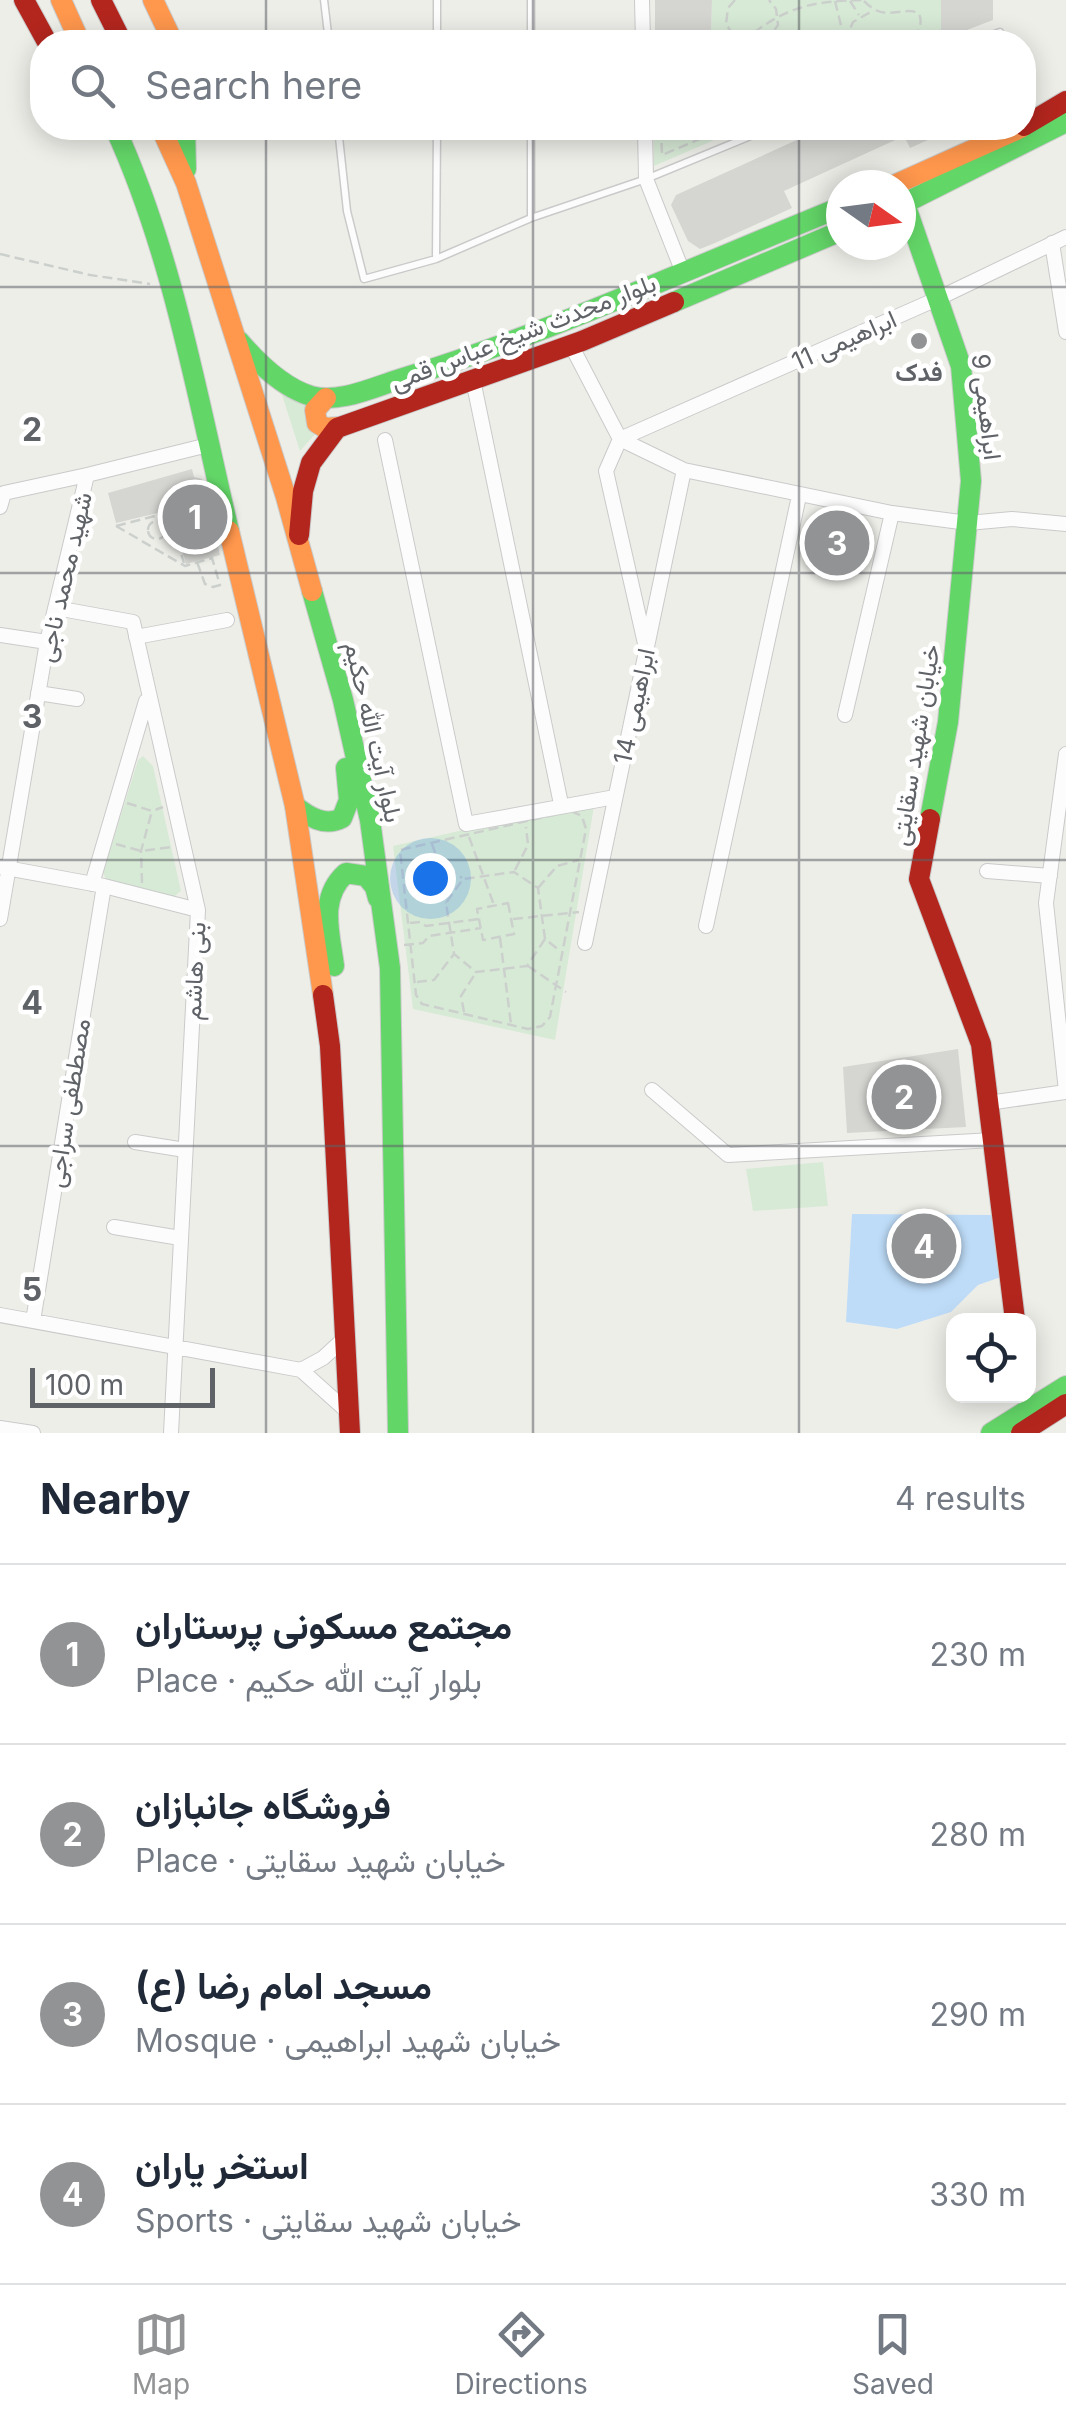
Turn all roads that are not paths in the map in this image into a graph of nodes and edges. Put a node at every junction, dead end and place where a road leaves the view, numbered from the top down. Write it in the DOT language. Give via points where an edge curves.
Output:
graph roads {
  1 [pos="24,0"];
  2 [pos="101,0"];
  3 [pos="154,0"];
  4 [pos="324,0"];
  5 [pos="437,0"];
  6 [pos="532,0"];
  7 [pos="642,0"];
  8 [pos="63,6"];
  9 [pos="40,30"];
  10 [pos="74,30"];
  11 [pos="116,30"];
  12 [pos="168,30"];
  13 [pos="328,30"];
  14 [pos="437,30"];
  15 [pos="531,30"];
  16 [pos="643,30"];
  17 [pos="1066,101"];
  18 [pos="1036,118"];
  19 [pos="1066,122"];
  20 [pos="1036,136"];
  21 [pos="108,140"];
  22 [pos="121,140"];
  23 [pos="166,140"];
  24 [pos="185,140"];
  25 [pos="339,140"];
  26 [pos="436,140"];
  27 [pos="531,140"];
  28 [pos="645,140"];
  29 [pos="741,140"];
  30 [pos="998,140"];
  31 [pos="1027,140"];
  32 [pos="138,178"];
  33 [pos="646,179"];
  34 [pos="186,183"];
  35 [pos="916,189"];
  36 [pos="916,191"];
  37 [pos="826,213"];
  38 [pos="531,218"];
  39 [pos="826,237"];
  40 [pos="916,239"];
  41 [pos="1059,240"];
  42 [pos="436,259"];
  43 [pos="682,270"];
  44 [pos="939,298"];
  45 [pos="1066,332"];
  46 [pos="239,341"];
  47 [pos="571,345"];
  48 [pos="473,380"];
  49 [pos="326,398"];
  50 [pos="340,427"];
  51 [pos="620,438"];
  52 [pos="384,440"];
  53 [pos="208,445"];
  54 [pos="684,470"];
  55 [pos="87,475"];
  56 [pos="799,496"];
  57 [pos="0,507"];
  58 [pos="892,513"];
  59 [pos="968,523"];
  60 [pos="1066,524"];
  61 [pos="299,542"];
  62 [pos="56,608"];
  63 [pos="227,620"];
  64 [pos="0,634"];
  65 [pos="136,637"];
  66 [pos="47,642"];
  67 [pos="646,648"];
  68 [pos="38,693"];
  69 [pos="148,695"];
  70 [pos="77,699"];
  71 [pos="343,700"];
  72 [pos="845,715"];
  73 [pos="1066,754"];
  74 [pos="615,797"];
  75 [pos="562,804"];
  76 [pos="296,806"];
  77 [pos="1059,856"];
  78 [pos="4,868"];
  79 [pos="987,871"];
  80 [pos="1050,876"];
  81 [pos="98,885"];
  82 [pos="198,910"];
  83 [pos="0,919"];
  84 [pos="385,921"];
  85 [pos="706,926"];
  86 [pos="585,943"];
  87 [pos="330,1046"];
  88 [pos="652,1090"];
  89 [pos="1066,1092"];
  90 [pos="988,1103"];
  91 [pos="993,1140"];
  92 [pos="134,1142"];
  93 [pos="185,1150"];
  94 [pos="114,1227"];
  95 [pos="180,1238"];
  96 [pos="1014,1313"];
  97 [pos="0,1315"];
  98 [pos="33,1321"];
  99 [pos="346,1337"];
  100 [pos="176,1346"];
  101 [pos="301,1370"];
  102 [pos="1066,1386"];
  103 [pos="1036,1398"];
  104 [pos="1025,1403"];
  105 [pos="1066,1404"];
  106 [pos="349,1423"];
  107 [pos="0,1428"];
  108 [pos="33,1433"];
  109 [pos="170,1433"];
  110 [pos="398,1433"];
  111 [pos="991,1433"];
  112 [pos="1022,1433"];
  1 -- 9 [label="main road"];
  2 -- 11 [label="main road"];
  3 -- 12 [label="main road"];
  4 -- 13 [label="lane"];
  5 -- 14 [label="lane"];
  6 -- 15 [label="lane"];
  7 -- 16 [label="street"];
  8 -- 10 [label="main road"];
  17 -- 18 [label="main road"];
  19 -- 20 [label="main road"];
  21 -- 32 [label="main road"];
  22 -- 32 [label="main road"];
  23 -- 34 [label="main road, بلوار آیت الله حکیم"];
  24 -- 34 [label="main road"];
  25 -- 42 [label="lane" via="346,211 364,278"];
  26 -- 42 [label="lane"];
  27 -- 38 [label="lane"];
  28 -- 33 [label="street"];
  29 -- 33 [label="lane"];
  30 -- 35 [label="main road"];
  31 -- 36 [label="main road"];
  32 -- 53 [label="main road"];
  33 -- 38 [label="lane"];
  33 -- 43 [label="street"];
  34 -- 46 [label="main road, بلوار آیت الله حکیم"];
  37 -- 43 [label="main road, بلوار محدث شیخ عباس قمی"];
  38 -- 42 [label="lane"];
  39 -- 47 [label="main road, بلوار محدث شیخ عباس قمی"];
  40 -- 44 [label="main road, ابراهیمی 9"];
  41 -- 44 [label="street, ابراهیمی 11"];
  41 -- 45 [label="street"];
  43 -- 49 [label="main road, بلوار محدث شیخ عباس قمی" via="470,358"];
  44 -- 51 [label="street, ابراهیمی 11"];
  44 -- 59 [label="main road, ابراهیمی 9" via="961,366"];
  46 -- 49 [label="main road" via="280,379"];
  46 -- 61 [label="main road, بلوار آیت الله حکیم"];
  47 -- 48 [label="main road, بلوار محدث شیخ عباس قمی"];
  47 -- 51 [label="street"];
  48 -- 50 [label="main road, بلوار محدث شیخ عباس قمی"];
  48 -- 75 [label="street"];
  49 -- 50 [label="main road" via="315,410 317,423"];
  50 -- 61 [label="main road, بلوار محدث شیخ عباس قمی" via="309,460"];
  51 -- 54 [label="street"];
  51 -- 67 [label="street" via="606,471"];
  52 -- 75 [label="street" via="467,828"];
  53 -- 55 [label="street, شهید محمد ناجی"];
  53 -- 76 [label="main road"];
  54 -- 56 [label="street"];
  54 -- 67 [label="street, ابراهیمی 14"];
  55 -- 57 [label="street" via="4,493"];
  55 -- 62 [label="street, شهید محمد ناجی"];
  56 -- 58 [label="street"];
  56 -- 85 [label="street"];
  58 -- 59 [label="street"];
  58 -- 72 [label="street"];
  59 -- 60 [label="street"];
  59 -- 90 [label="main road, خیابان شهید سقایتی" via="948,722 919,878 981,1044"];
  61 -- 71 [label="main road, بلوار آیت الله حکیم"];
  62 -- 65 [label="street" via="133,622"];
  62 -- 66 [label="street, شهید محمد ناجی"];
  63 -- 65 [label="street"];
  64 -- 66 [label="street"];
  65 -- 69 [label="street, بنی هاشم"];
  66 -- 68 [label="street, شهید محمد ناجی"];
  67 -- 74 [label="street, ابراهیمی 14"];
  68 -- 70 [label="street"];
  68 -- 78 [label="street, شهید محمد ناجی"];
  69 -- 81 [label="street, مصططفی سراجی"];
  69 -- 82 [label="street, بنی هاشم"];
  71 -- 76 [label="main road" via="347,813 333,823 317,822"];
  71 -- 84 [label="main road, بلوار آیت الله حکیم"];
  73 -- 77 [label="street"];
  74 -- 75 [label="street"];
  74 -- 86 [label="street, ابراهیمی 14"];
  76 -- 87 [label="main road"];
  77 -- 80 [label="street"];
  78 -- 81 [label="street"];
  78 -- 83 [label="street, شهید محمد ناجی"];
  79 -- 80 [label="street"];
  80 -- 89 [label="street" via="1046,903"];
  81 -- 82 [label="street"];
  81 -- 98 [label="street, مصططفی سراجی"];
  82 -- 93 [label="street, بنی هاشم"];
  84 -- 87 [label="main road" via="366,876 336,879 328,893"];
  84 -- 110 [label="main road, بلوار آیت الله حکیم"];
  87 -- 99 [label="main road"];
  88 -- 91 [label="street" via="728,1155"];
  89 -- 90 [label="street"];
  90 -- 91 [label="main road, خیابان شهید سقایتی"];
  91 -- 96 [label="main road, خیابان شهید سقایتی"];
  92 -- 93 [label="street"];
  93 -- 95 [label="street, بنی هاشم"];
  94 -- 95 [label="street"];
  95 -- 100 [label="street, بنی هاشم"];
  97 -- 98 [label="street"];
  98 -- 100 [label="street"];
  99 -- 101 [label="street"];
  99 -- 106 [label="main road"];
  100 -- 101 [label="street"];
  100 -- 109 [label="street, بنی هاشم"];
  101 -- 106 [label="street"];
  102 -- 103 [label="main road"];
  104 -- 111 [label="main road"];
  105 -- 112 [label="main road"];
  107 -- 108 [label="street"];
}
